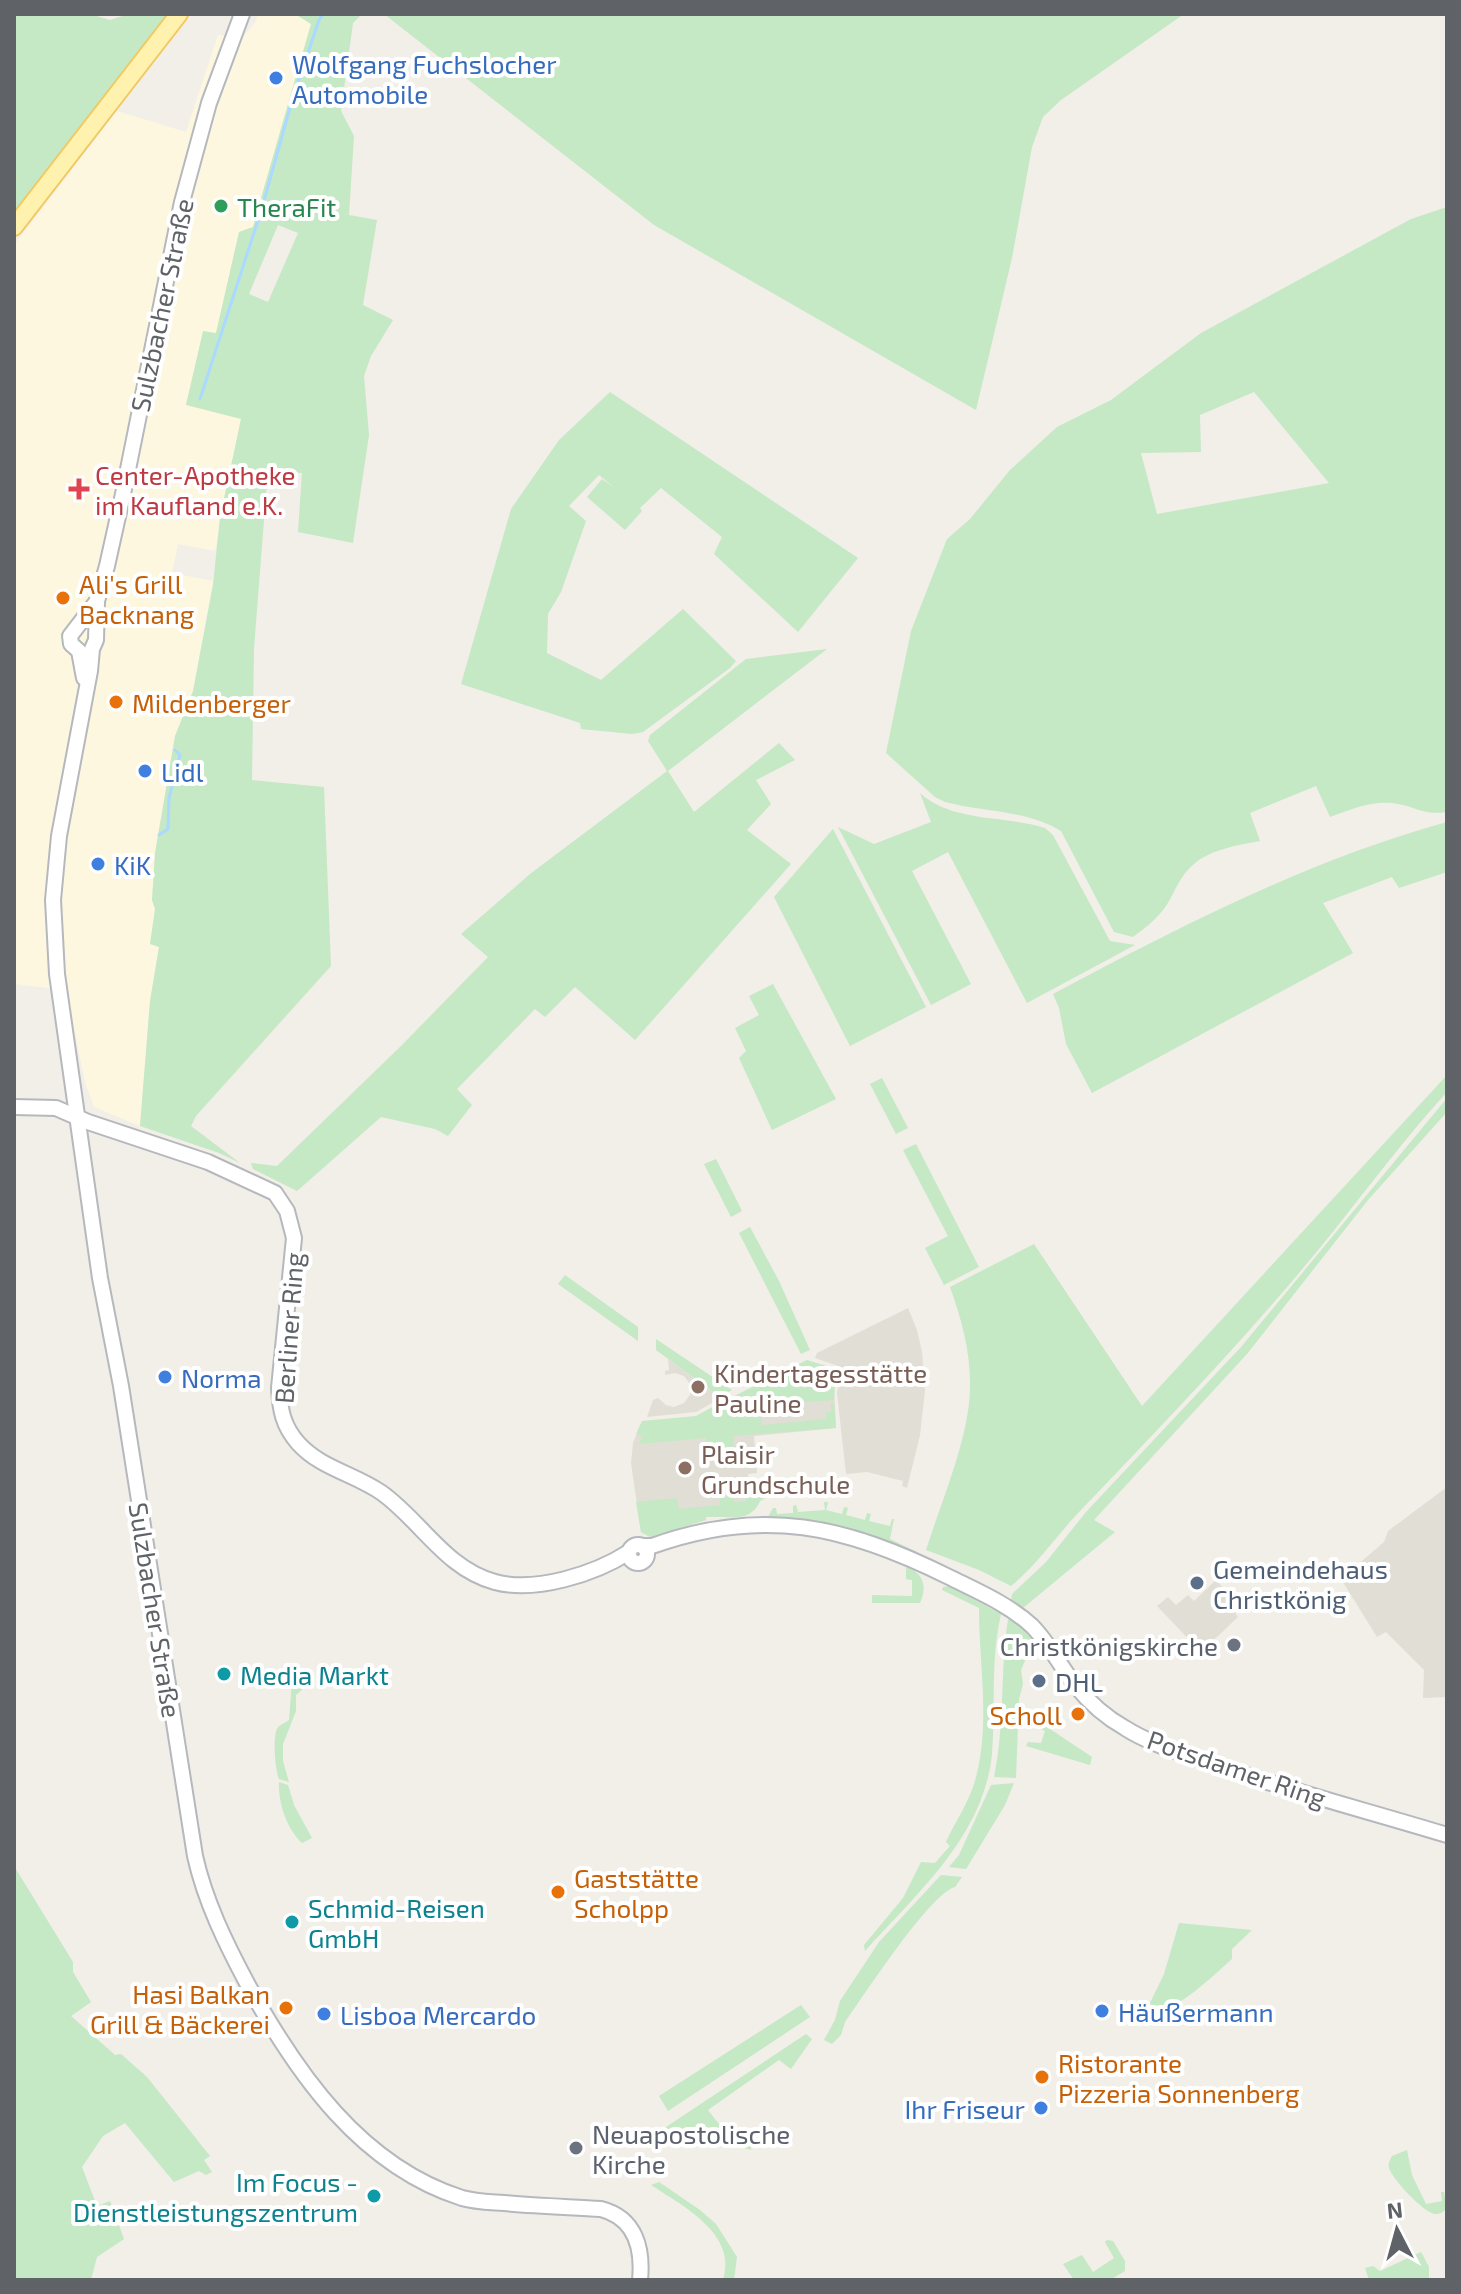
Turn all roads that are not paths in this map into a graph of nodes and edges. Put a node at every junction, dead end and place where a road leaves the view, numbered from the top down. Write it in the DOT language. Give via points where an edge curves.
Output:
graph roads {
  1 [pos="179,14"];
  2 [pos="242,14"];
  3 [pos="14,227"];
  4 [pos="97,601"];
  5 [pos="78,626"];
  6 [pos="95,633"];
  7 [pos="85,650"];
  8 [pos="14,1107"];
  9 [pos="77,1117"];
  10 [pos="984,1594"];
  11 [pos="1447,1835"];
  12 [pos="640,2280"];
  1 -- 3 [label="main road"];
  2 -- 4 [label="street, Sulzbacher Straße" via="209,103 182,202"];
  4 -- 5 [label="street, Sulzbacher Straße"];
  4 -- 6 [label="street, Sulzbacher Straße"];
  5 -- 6 [label="street"];
  5 -- 7 [label="street, Sulzbacher Straße" via="70,639 73,647"];
  6 -- 7 [label="street, Sulzbacher Straße" via="96,643"];
  7 -- 9 [label="street, Sulzbacher Straße" via="85,693 53,900 57,974"];
  8 -- 9 [label="street, Berliner Ring" via="56,1108"];
  9 -- 10 [label="street, Berliner Ring" via="239,1174 267,1187 282,1203 294,1238 279,1388 286,1428 312,1456 381,1492 456,1563 516,1586 557,1582 694,1533 759,1524 801,1526 868,1543"];
  9 -- 12 [label="street, Sulzbacher Straße" via="195,1856 225,1938 276,2033 316,2091 362,2140 422,2183 465,2198 615,2213 640,2245"];
  10 -- 11 [label="street, Potsdamer Ring" via="1039,1634 1076,1686 1126,1729 1233,1771"];
}
